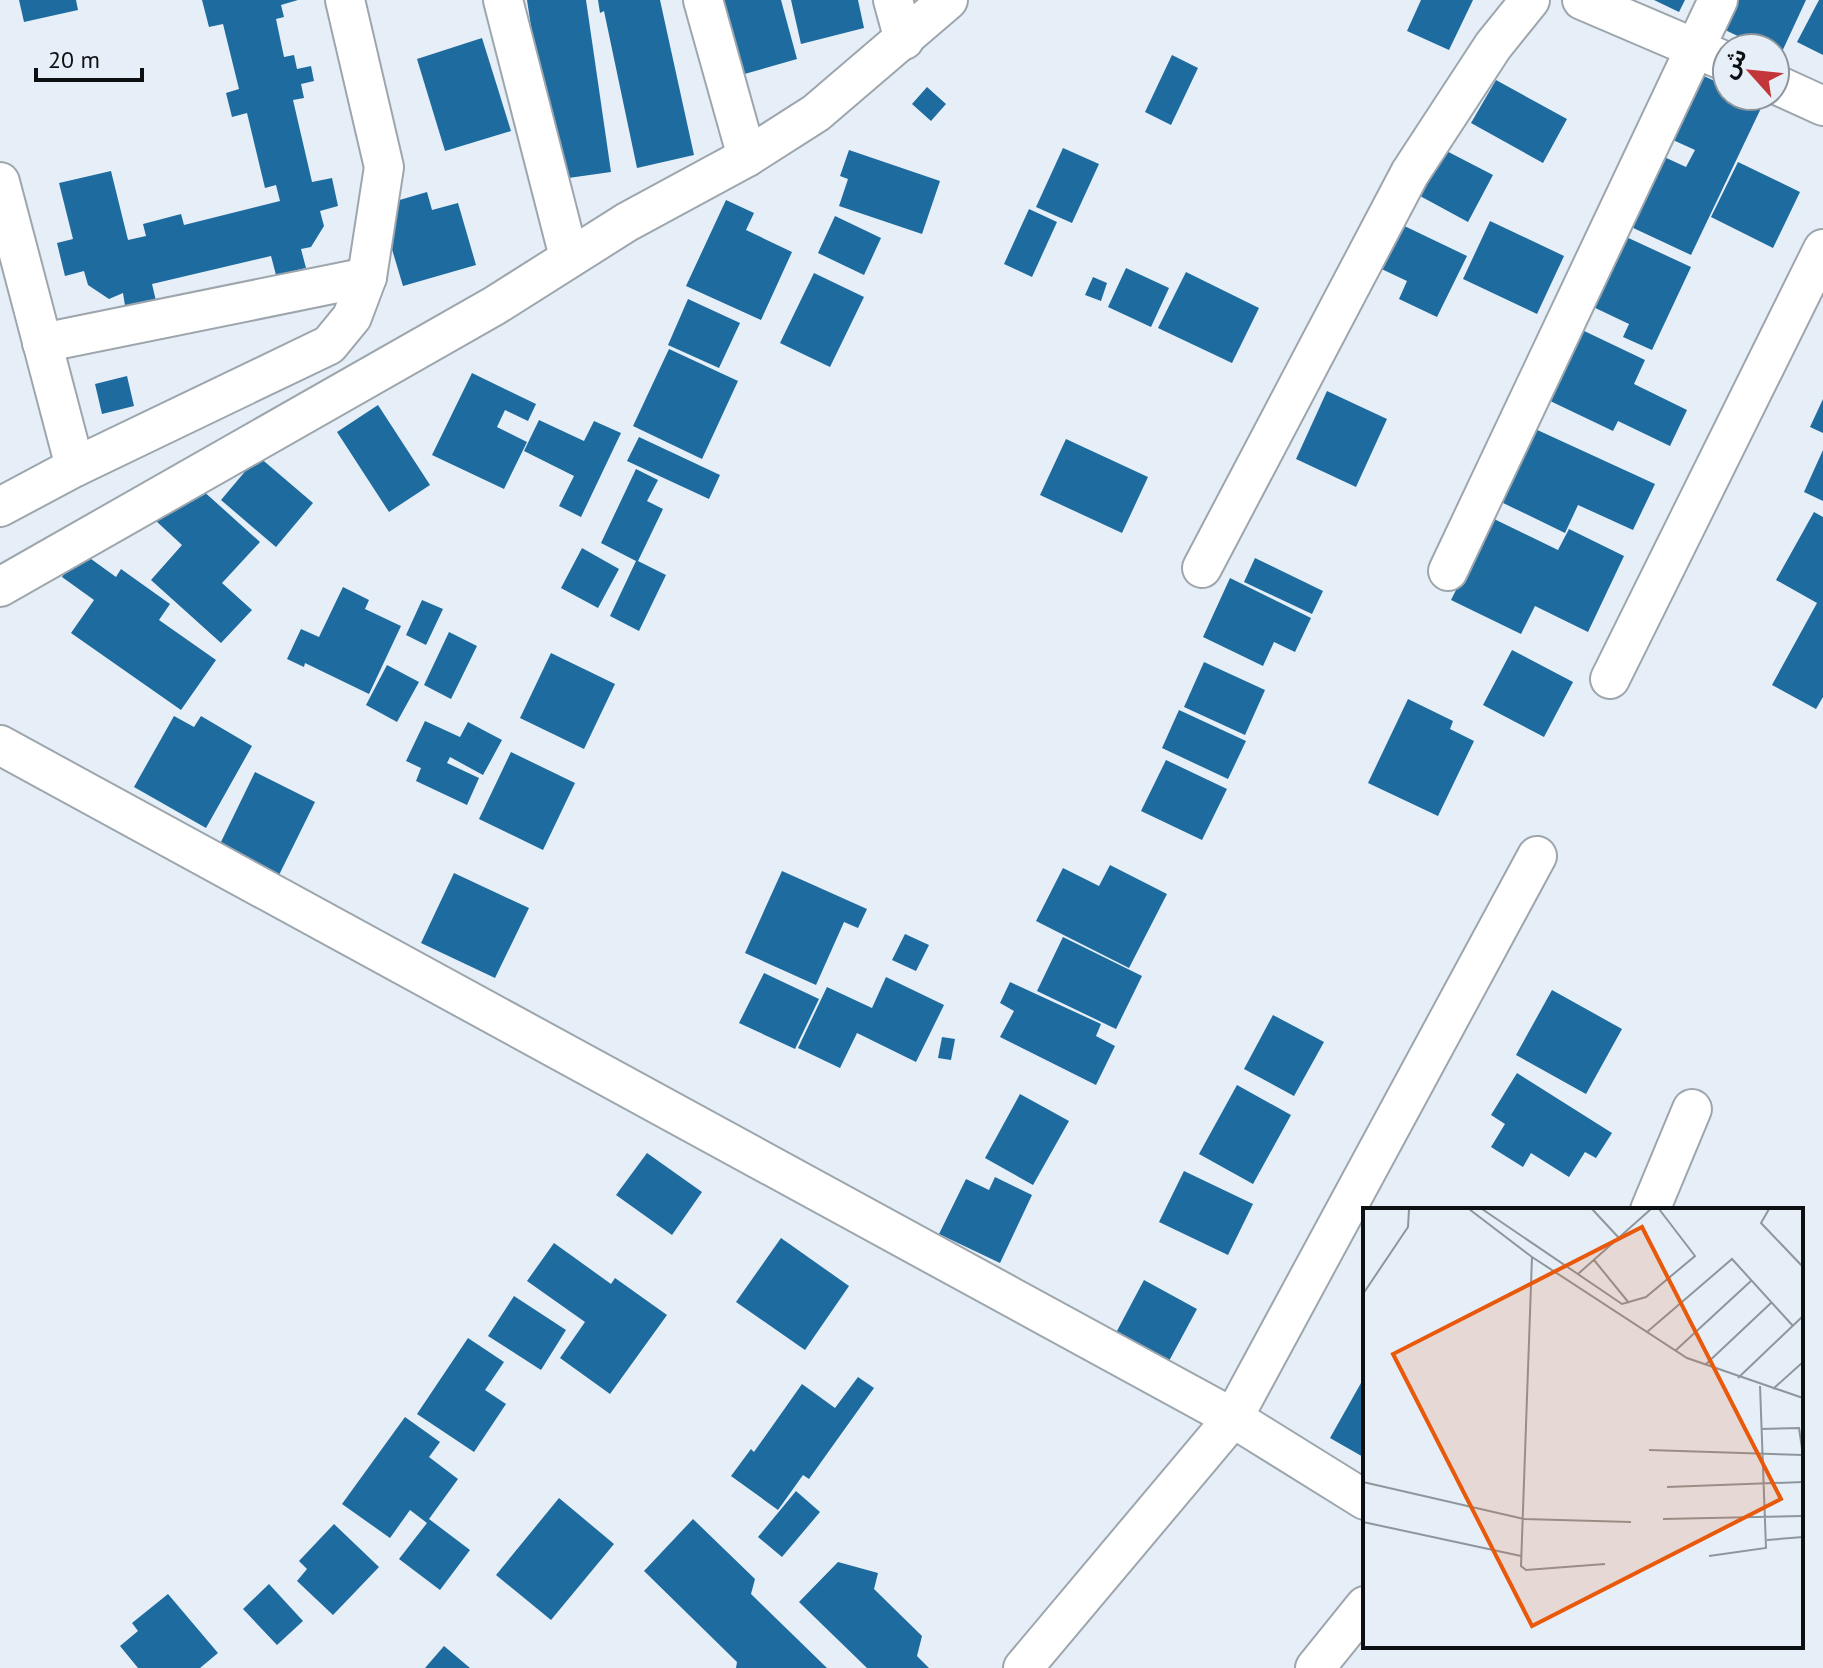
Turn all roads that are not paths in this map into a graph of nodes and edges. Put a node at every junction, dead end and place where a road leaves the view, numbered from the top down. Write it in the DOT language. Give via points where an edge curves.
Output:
graph roads {
  1 [pos="345,0"];
  2 [pos="503,0"];
  3 [pos="703,0"];
  4 [pos="893,0"];
  5 [pos="948,0"];
  6 [pos="1530,0"];
  7 [pos="1582,0"];
  8 [pos="1718,0"];
  9 [pos="1715,32"];
  10 [pos="904,40"];
  11 [pos="1711,56"];
  12 [pos="1711,58"];
  13 [pos="1791,91"];
  14 [pos="1823,106"];
  15 [pos="747,157"];
  16 [pos="0,182"];
  17 [pos="1823,249"];
  18 [pos="569,257"];
  19 [pos="367,277"];
  20 [pos="42,343"];
  21 [pos="75,467"];
  22 [pos="0,507"];
  23 [pos="1202,568"];
  24 [pos="1448,571"];
  25 [pos="0,587"];
  26 [pos="1610,679"];
  27 [pos="0,745"];
  28 [pos="1537,856"];
  29 [pos="1692,1109"];
  30 [pos="1651,1208"];
  31 [pos="1233,1418"];
  32 [pos="1363,1499"];
  33 [pos="1363,1608"];
  34 [pos="1023,1668"];
  35 [pos="1315,1668"];
  1 -- 19 [label="street" via="384,167"];
  2 -- 18 [label="street"];
  3 -- 15 [label="street"];
  4 -- 10 [label="street"];
  5 -- 10 [label="street"];
  6 -- 23 [label="street" via="1493,46 1410,173"];
  7 -- 11 [label="street"];
  8 -- 9 [label="street"];
  10 -- 15 [label="street" via="816,113"];
  12 -- 24 [label="street"];
  13 -- 14 [label="street"];
  15 -- 18 [label="street"];
  16 -- 20 [label="street"];
  17 -- 26 [label="street"];
  18 -- 25 [label="street" via="494,306"];
  19 -- 20 [label="street"];
  19 -- 21 [label="street" via="352,317 329,345"];
  20 -- 21 [label="street"];
  21 -- 22 [label="street"];
  27 -- 31 [label="street"];
  28 -- 31 [label="street"];
  29 -- 30 [label="street"];
  31 -- 32 [label="street"];
  31 -- 34 [label="street"];
  33 -- 35 [label="street"];
}
